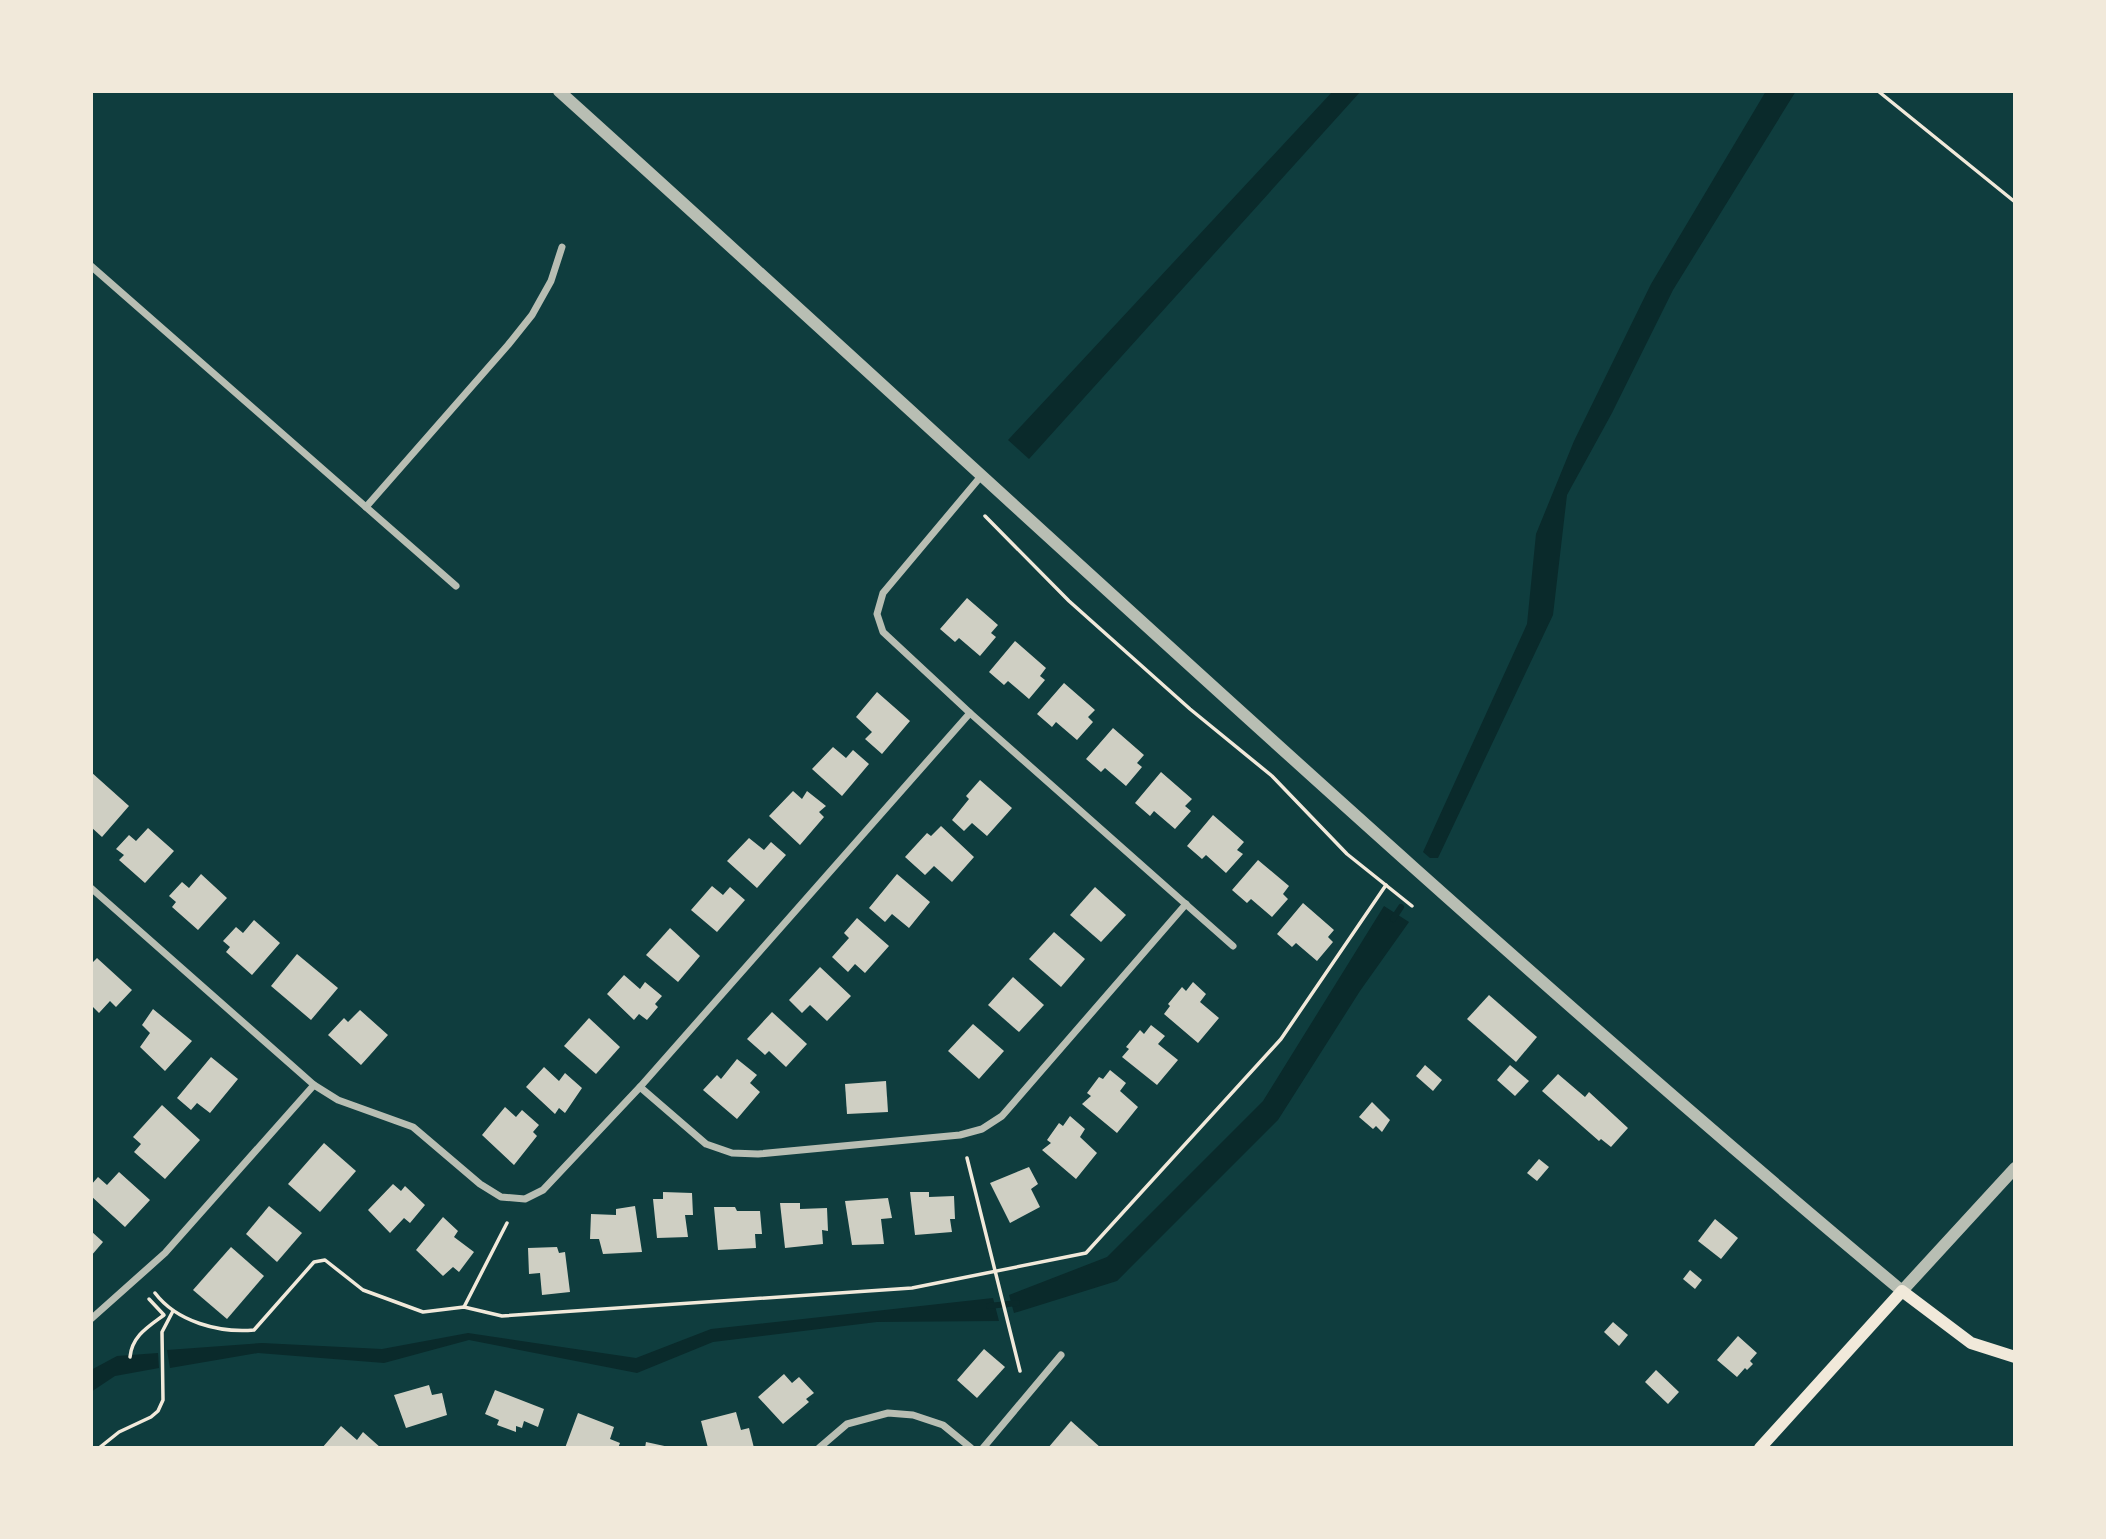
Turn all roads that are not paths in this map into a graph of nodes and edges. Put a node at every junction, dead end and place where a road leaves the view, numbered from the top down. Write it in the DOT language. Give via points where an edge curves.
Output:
graph roads {
  1 [pos="559,91"];
  2 [pos="562,247"];
  3 [pos="91,266"];
  4 [pos="982,475"];
  5 [pos="366,507"];
  6 [pos="456,586"];
  7 [pos="970,713"];
  8 [pos="91,888"];
  9 [pos="98,894"];
  10 [pos="91,902"];
  11 [pos="1186,904"];
  12 [pos="1233,946"];
  13 [pos="314,1085"];
  14 [pos="640,1087"];
  15 [pos="2015,1168"];
  16 [pos="1902,1291"];
  17 [pos="91,1319"];
  18 [pos="1061,1355"];
  19 [pos="2015,1357"];
  20 [pos="819,1448"];
  21 [pos="971,1448"];
  22 [pos="983,1448"];
  23 [pos="1760,1448"];
  1 -- 4 [label="street"];
  2 -- 5 [label="street" via="551,281 532,315"];
  3 -- 5 [label="street"];
  4 -- 7 [label="street" via="883,593 877,614 887,637"];
  4 -- 16 [label="street" via="1485,930"];
  5 -- 6 [label="street"];
  7 -- 11 [label="street"];
  7 -- 14 [label="street"];
  8 -- 9 [label="street"];
  9 -- 10 [label="street"];
  9 -- 13 [label="street"];
  11 -- 12 [label="street"];
  11 -- 14 [label="street" via="1002,1116 982,1129 960,1135 732,1153 706,1144"];
  13 -- 14 [label="street" via="338,1100 418,1131 480,1184 513,1200 543,1190"];
  13 -- 17 [label="street" via="174,1244"];
  15 -- 16 [label="street"];
  16 -- 19 [label="main road" via="1971,1343"];
  16 -- 23 [label="main road"];
  18 -- 22 [label="street"];
  20 -- 21 [label="street" via="847,1424 888,1413 943,1425"];
}
